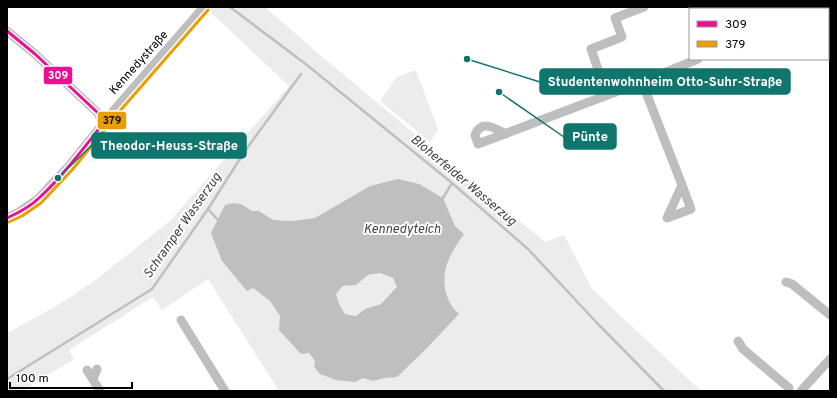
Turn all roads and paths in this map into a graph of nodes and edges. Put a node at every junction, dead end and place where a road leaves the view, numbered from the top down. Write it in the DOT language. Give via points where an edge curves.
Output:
graph roads {
  1 [pos="204,7"];
  2 [pos="644,7"];
  3 [pos="7,31"];
  4 [pos="696,60"];
  5 [pos="642,82"];
  6 [pos="607,95"];
  7 [pos="102,124"];
  8 [pos="506,134"];
  9 [pos="682,185"];
  10 [pos="7,218"];
  11 [pos="786,282"];
  12 [pos="830,315"];
  13 [pos="181,320"];
  14 [pos="738,341"];
  15 [pos="830,359"];
  16 [pos="97,369"];
  17 [pos="87,370"];
  18 [pos="93,379"];
  19 [pos="789,390"];
  20 [pos="100,391"];
  21 [pos="225,391"];
  22 [pos="801,391"];
  1 -- 7 [label="street, Kennedystraße"];
  2 -- 6 [label="street" via="615,18 622,37 591,49"];
  3 -- 7 [label="street" via="99,114"];
  4 -- 5 [label="street"];
  5 -- 6 [label="street"];
  5 -- 9 [label="street"];
  6 -- 8 [label="street"];
  7 -- 10 [label="street, Kennedystraße" via="38,200"];
  11 -- 12 [label="street"];
  13 -- 21 [label="street"];
  14 -- 19 [label="street" via="743,349"];
  15 -- 22 [label="street"];
  16 -- 18 [label="street"];
  17 -- 18 [label="street"];
  18 -- 20 [label="street"];
}
